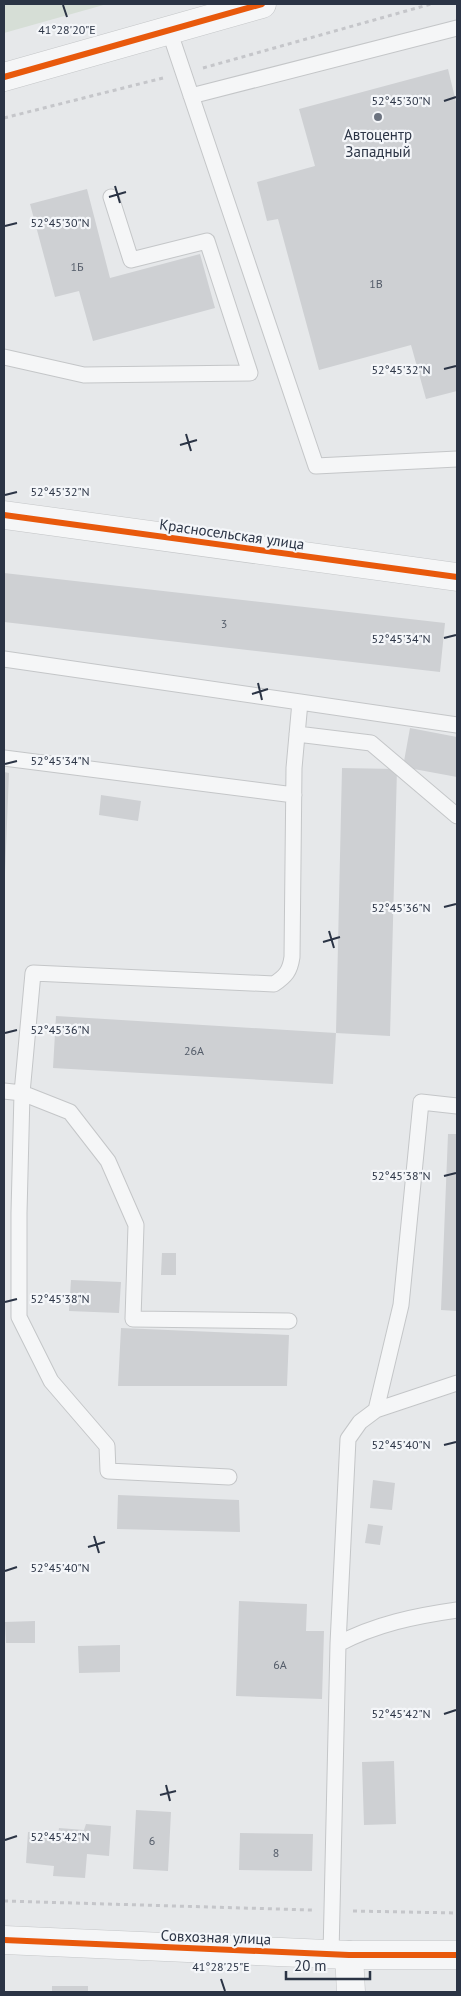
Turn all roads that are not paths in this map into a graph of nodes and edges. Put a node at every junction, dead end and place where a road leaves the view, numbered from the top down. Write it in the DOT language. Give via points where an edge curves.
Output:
graph roads {
  1 [pos="262,4"];
  2 [pos="457,28"];
  3 [pos="169,30"];
  4 [pos="4,77"];
  5 [pos="192,96"];
  6 [pos="112,197"];
  7 [pos="4,357"];
  8 [pos="457,459"];
  9 [pos="4,514"];
  10 [pos="457,578"];
  11 [pos="4,658"];
  12 [pos="300,702"];
  13 [pos="457,725"];
  14 [pos="297,734"];
  15 [pos="4,758"];
  16 [pos="294,795"];
  17 [pos="457,816"];
  18 [pos="4,1091"];
  19 [pos="22,1092"];
  20 [pos="457,1106"];
  21 [pos="289,1322"];
  22 [pos="457,1383"];
  23 [pos="376,1410"];
  24 [pos="229,1478"];
  25 [pos="457,1610"];
  26 [pos="338,1644"];
  27 [pos="4,1940"];
  28 [pos="340,1954"];
  29 [pos="457,1955"];
  30 [pos="351,1992"];
  1 -- 3 [label="street"];
  2 -- 5 [label="lane"];
  3 -- 4 [label="street"];
  3 -- 5 [label="lane"];
  5 -- 8 [label="lane" via="316,466"];
  6 -- 7 [label="lane" via="131,260 206,241 250,374 84,374"];
  9 -- 10 [label="street, Красносельская улица"];
  11 -- 12 [label="lane"];
  12 -- 13 [label="lane"];
  12 -- 14 [label="lane"];
  14 -- 16 [label="lane"];
  14 -- 17 [label="lane" via="371,743"];
  15 -- 16 [label="lane"];
  16 -- 19 [label="lane" via="292,957 285,977 274,984 33,973"];
  18 -- 19 [label="lane"];
  19 -- 21 [label="lane" via="70,1112 108,1161 136,1224 133,1319"];
  19 -- 24 [label="lane" via="19,1317 51,1381 107,1446 108,1471"];
  20 -- 23 [label="lane" via="421,1102 401,1305"];
  22 -- 23 [label="lane"];
  23 -- 26 [label="lane" via="360,1422 348,1438"];
  25 -- 26 [label="lane" via="392,1622"];
  26 -- 28 [label="lane" via="333,1911"];
  27 -- 28 [label="street, Совхозная улица"];
  28 -- 29 [label="street, Совхозная улица"];
  28 -- 30 [label="street"];
}
